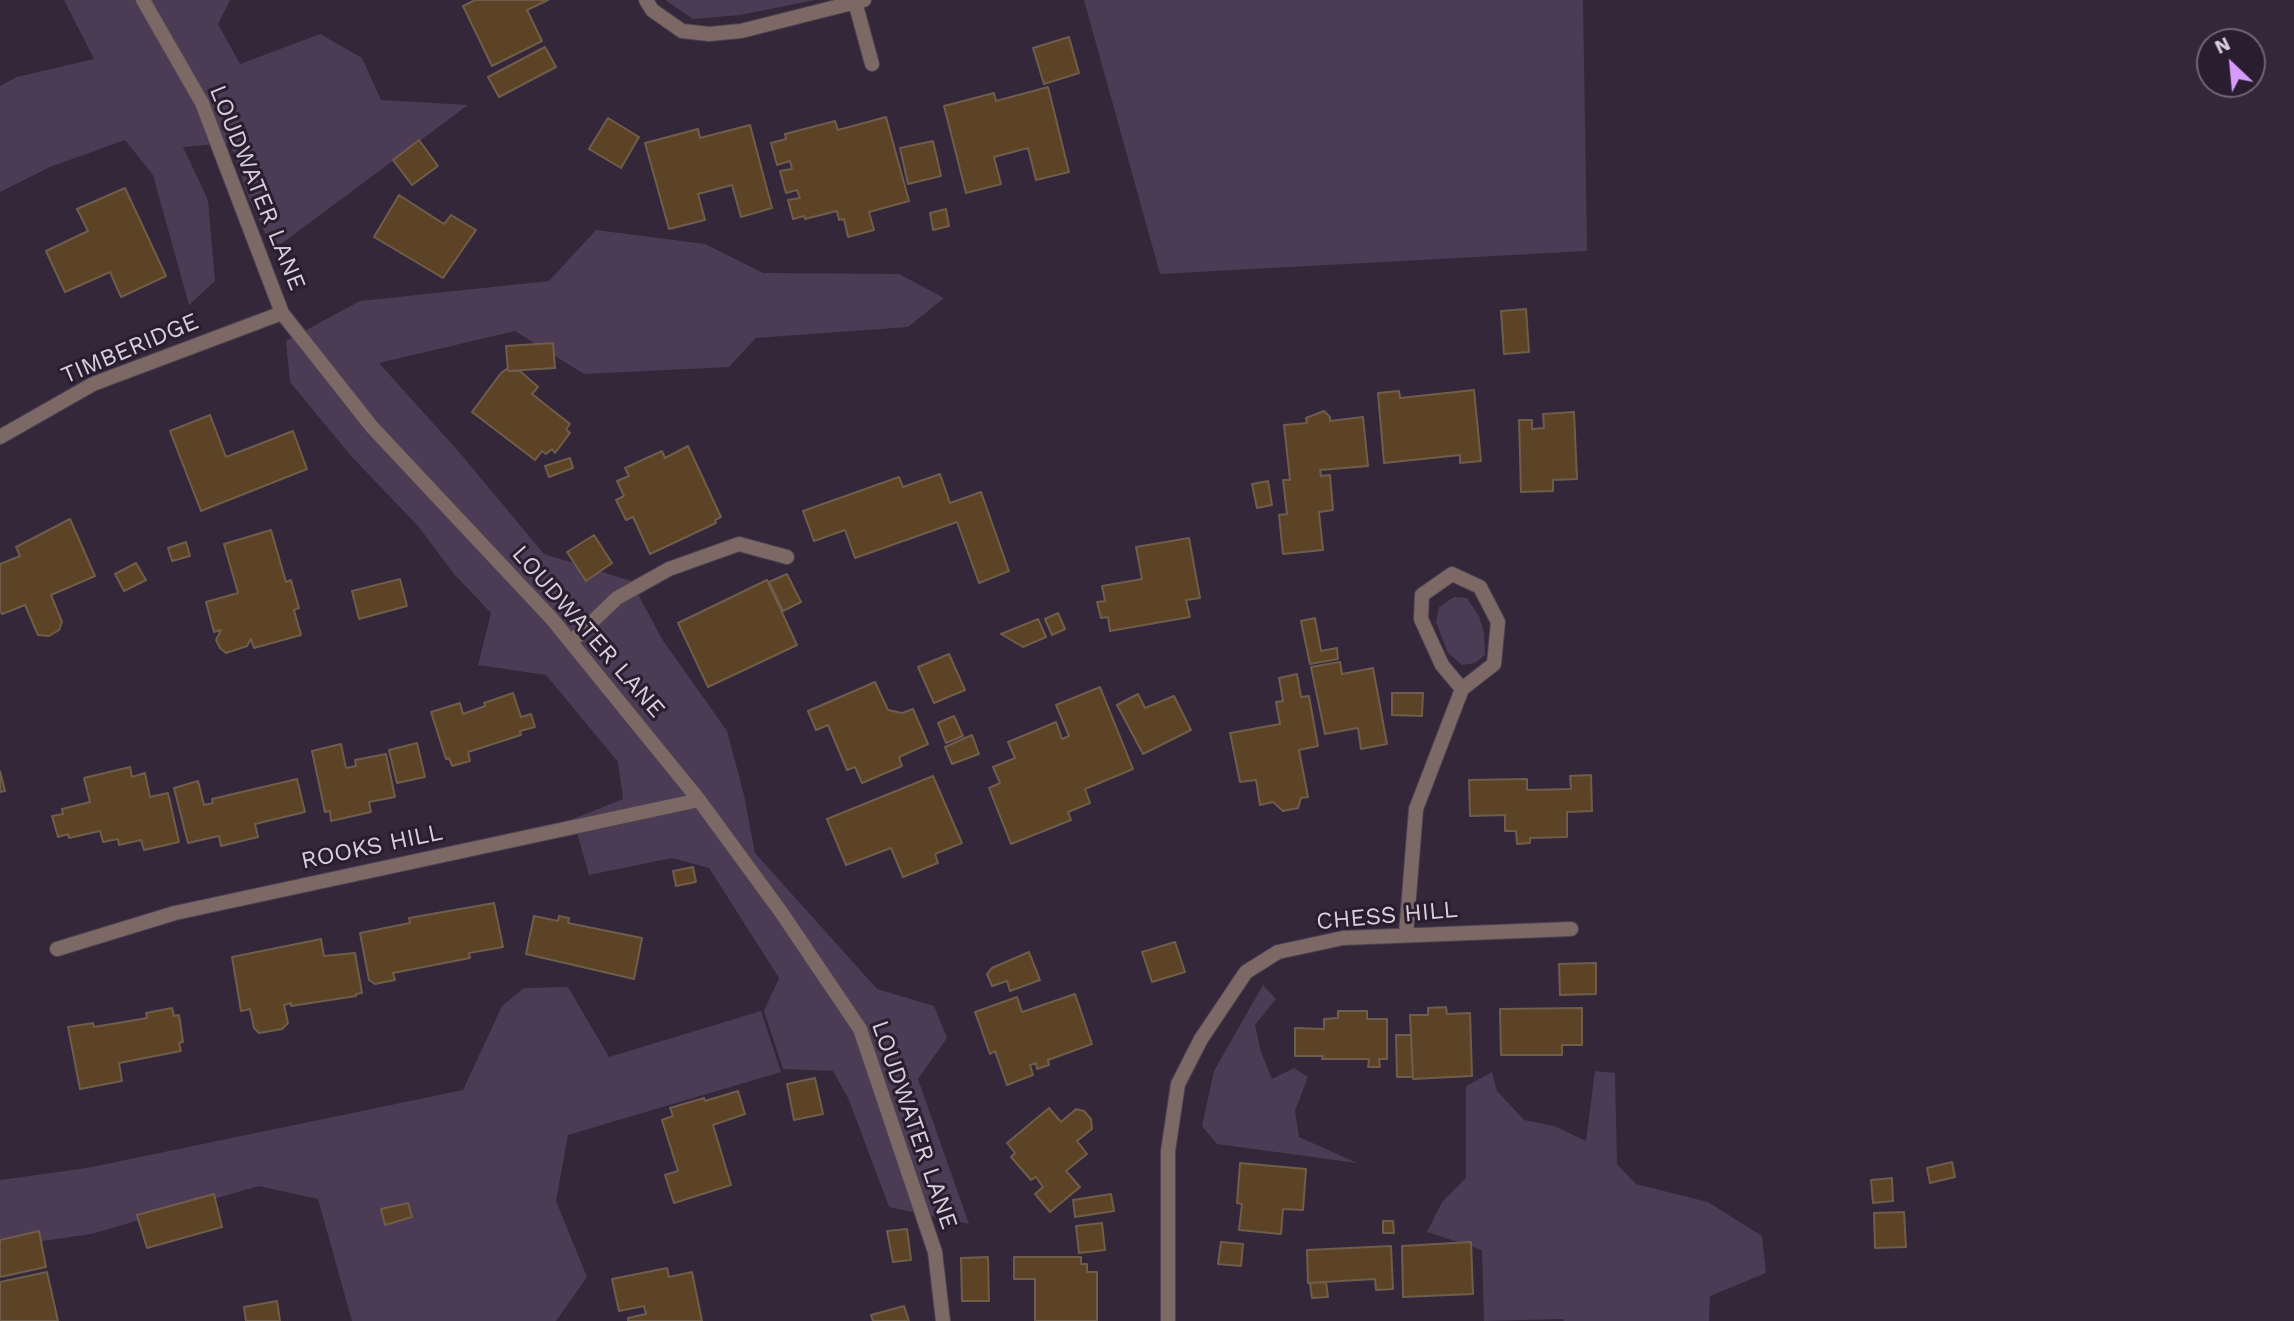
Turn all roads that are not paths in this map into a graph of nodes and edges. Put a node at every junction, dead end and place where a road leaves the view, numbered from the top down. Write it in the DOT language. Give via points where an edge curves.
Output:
graph roads {
  1 [pos="143,0"];
  2 [pos="646,0"];
  3 [pos="860,1"];
  4 [pos="872,64"];
  5 [pos="282,313"];
  6 [pos="0,437"];
  7 [pos="787,557"];
  8 [pos="571,642"];
  9 [pos="1462,689"];
  10 [pos="699,800"];
  11 [pos="1571,929"];
  12 [pos="1406,934"];
  13 [pos="57,949"];
  14 [pos="943,1321"];
  15 [pos="1168,1321"];
  1 -- 5 [label="street, LOUDWATER LANE" via="202,103"];
  2 -- 3 [label="street" via="652,10 682,31 709,34 741,31"];
  3 -- 4 [label="street"];
  5 -- 6 [label="street, TIMBERIDGE" via="93,384"];
  5 -- 8 [label="street, LOUDWATER LANE" via="372,427"];
  7 -- 8 [label="street" via="739,544 668,569 617,598"];
  8 -- 10 [label="street, LOUDWATER LANE"];
  9 -- 9 [label="street" via="1442,665 1421,619 1422,595 1452,574 1480,587 1498,622 1494,664"];
  9 -- 12 [label="street" via="1416,809"];
  10 -- 13 [label="street, ROOKS HILL" via="175,913"];
  10 -- 14 [label="street, LOUDWATER LANE" via="860,1029 935,1252"];
  11 -- 12 [label="street, CHESS HILL"];
  12 -- 15 [label="street, CHESS HILL" via="1343,938 1278,952 1246,972 1201,1039 1178,1084 1168,1151"];
}
